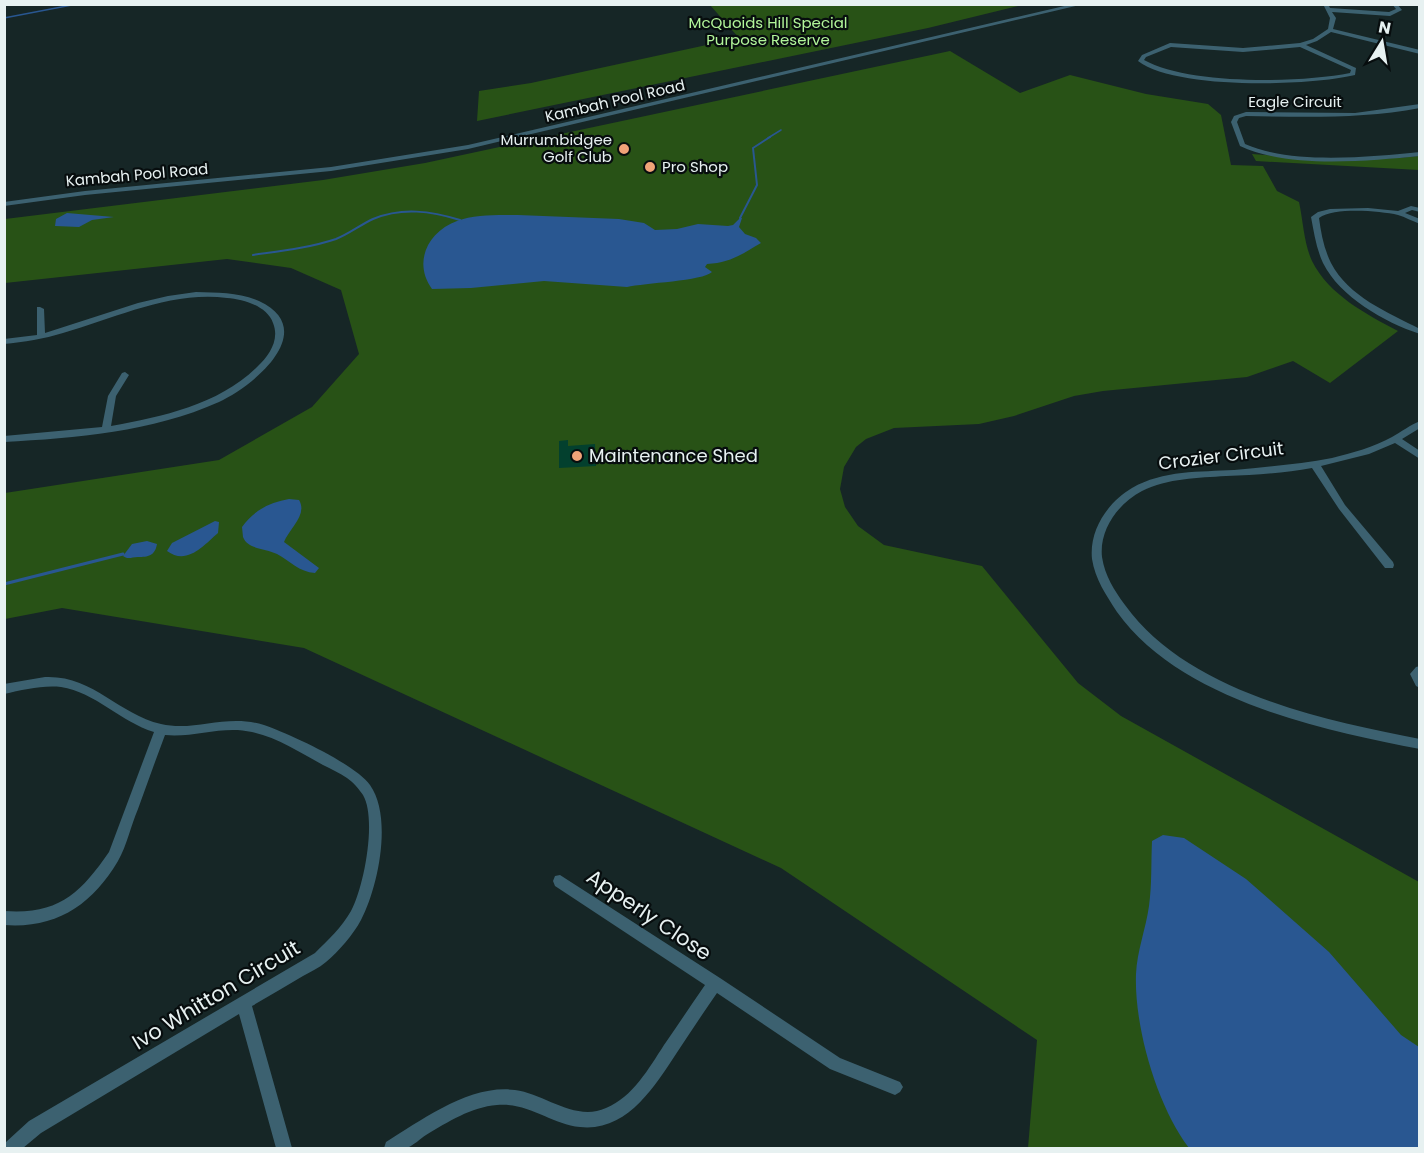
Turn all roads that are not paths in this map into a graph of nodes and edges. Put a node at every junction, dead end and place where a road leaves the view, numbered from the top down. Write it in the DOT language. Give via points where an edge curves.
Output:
graph roads {
  1 [pos="1082,4"];
  2 [pos="1325,4"];
  3 [pos="1394,4"];
  4 [pos="1330,10"];
  5 [pos="1330,30"];
  6 [pos="1301,45"];
  7 [pos="1419,52"];
  8 [pos="1419,106"];
  9 [pos="1419,154"];
  10 [pos="4,204"];
  11 [pos="1419,210"];
  12 [pos="1400,213"];
  13 [pos="1419,221"];
  14 [pos="40,309"];
  15 [pos="1419,332"];
  16 [pos="41,336"];
  17 [pos="4,342"];
  18 [pos="125,375"];
  19 [pos="1419,424"];
  20 [pos="106,429"];
  21 [pos="4,439"];
  22 [pos="1396,439"];
  23 [pos="1419,456"];
  24 [pos="1314,463"];
  25 [pos="1389,565"];
  26 [pos="1419,670"];
  27 [pos="1419,683"];
  28 [pos="4,690"];
  29 [pos="161,729"];
  30 [pos="1419,744"];
  31 [pos="560,881"];
  32 [pos="4,918"];
  33 [pos="715,983"];
  34 [pos="244,1004"];
  35 [pos="895,1087"];
  36 [pos="12,1149"];
  37 [pos="284,1149"];
  38 [pos="392,1149"];
  1 -- 10 [label="street, Kambah Pool Road" via="448,151 285,175"];
  2 -- 4 [label="street"];
  3 -- 4 [label="street" via="1399,10 1390,14"];
  4 -- 5 [label="street"];
  5 -- 6 [label="street"];
  5 -- 7 [label="street"];
  6 -- 6 [label="street" via="1355,72 1316,80 1257,81 1181,74 1149,67 1141,61 1170,45 1243,50"];
  8 -- 9 [label="street, Eagle Circuit" via="1311,117 1246,114 1236,117 1234,122 1242,145 1260,153 1337,158"];
  11 -- 12 [label="street" via="1411,208"];
  12 -- 13 [label="street"];
  12 -- 15 [label="street" via="1329,210 1318,213 1315,219 1324,260 1340,285 1365,304"];
  14 -- 16 [label="street"];
  16 -- 17 [label="street"];
  16 -- 20 [label="street" via="144,304 198,294 251,300 276,319 277,349 248,382 206,404"];
  18 -- 20 [label="street" via="112,396"];
  19 -- 22 [label="street, Crozier Circuit"];
  20 -- 21 [label="street"];
  22 -- 23 [label="street"];
  22 -- 24 [label="street, Crozier Circuit" via="1360,453"];
  24 -- 25 [label="street" via="1342,507"];
  24 -- 30 [label="street, Crozier Circuit" via="1174,477 1140,487 1119,501 1105,520 1096,544 1105,584 1118,609 1144,638 1190,670 1325,724"];
  26 -- 27 [label="street"];
  28 -- 29 [label="street, Ivo Whitton Circuit" via="40,682 67,684"];
  29 -- 32 [label="street" via="114,855 102,874 68,906 48,916"];
  29 -- 34 [label="street, Ivo Whitton Circuit" via="239,725 259,728 352,774 370,797 374,823 371,869 355,916 320,958"];
  31 -- 33 [label="street, Apperly Close"];
  33 -- 35 [label="street, Apperly Close" via="835,1064"];
  33 -- 38 [label="street, Apperly Close" via="646,1085 629,1103 609,1115 578,1120 524,1100 500,1097 474,1101"];
  34 -- 36 [label="street, Ivo Whitton Circuit" via="35,1127"];
  34 -- 37 [label="street"];
}
